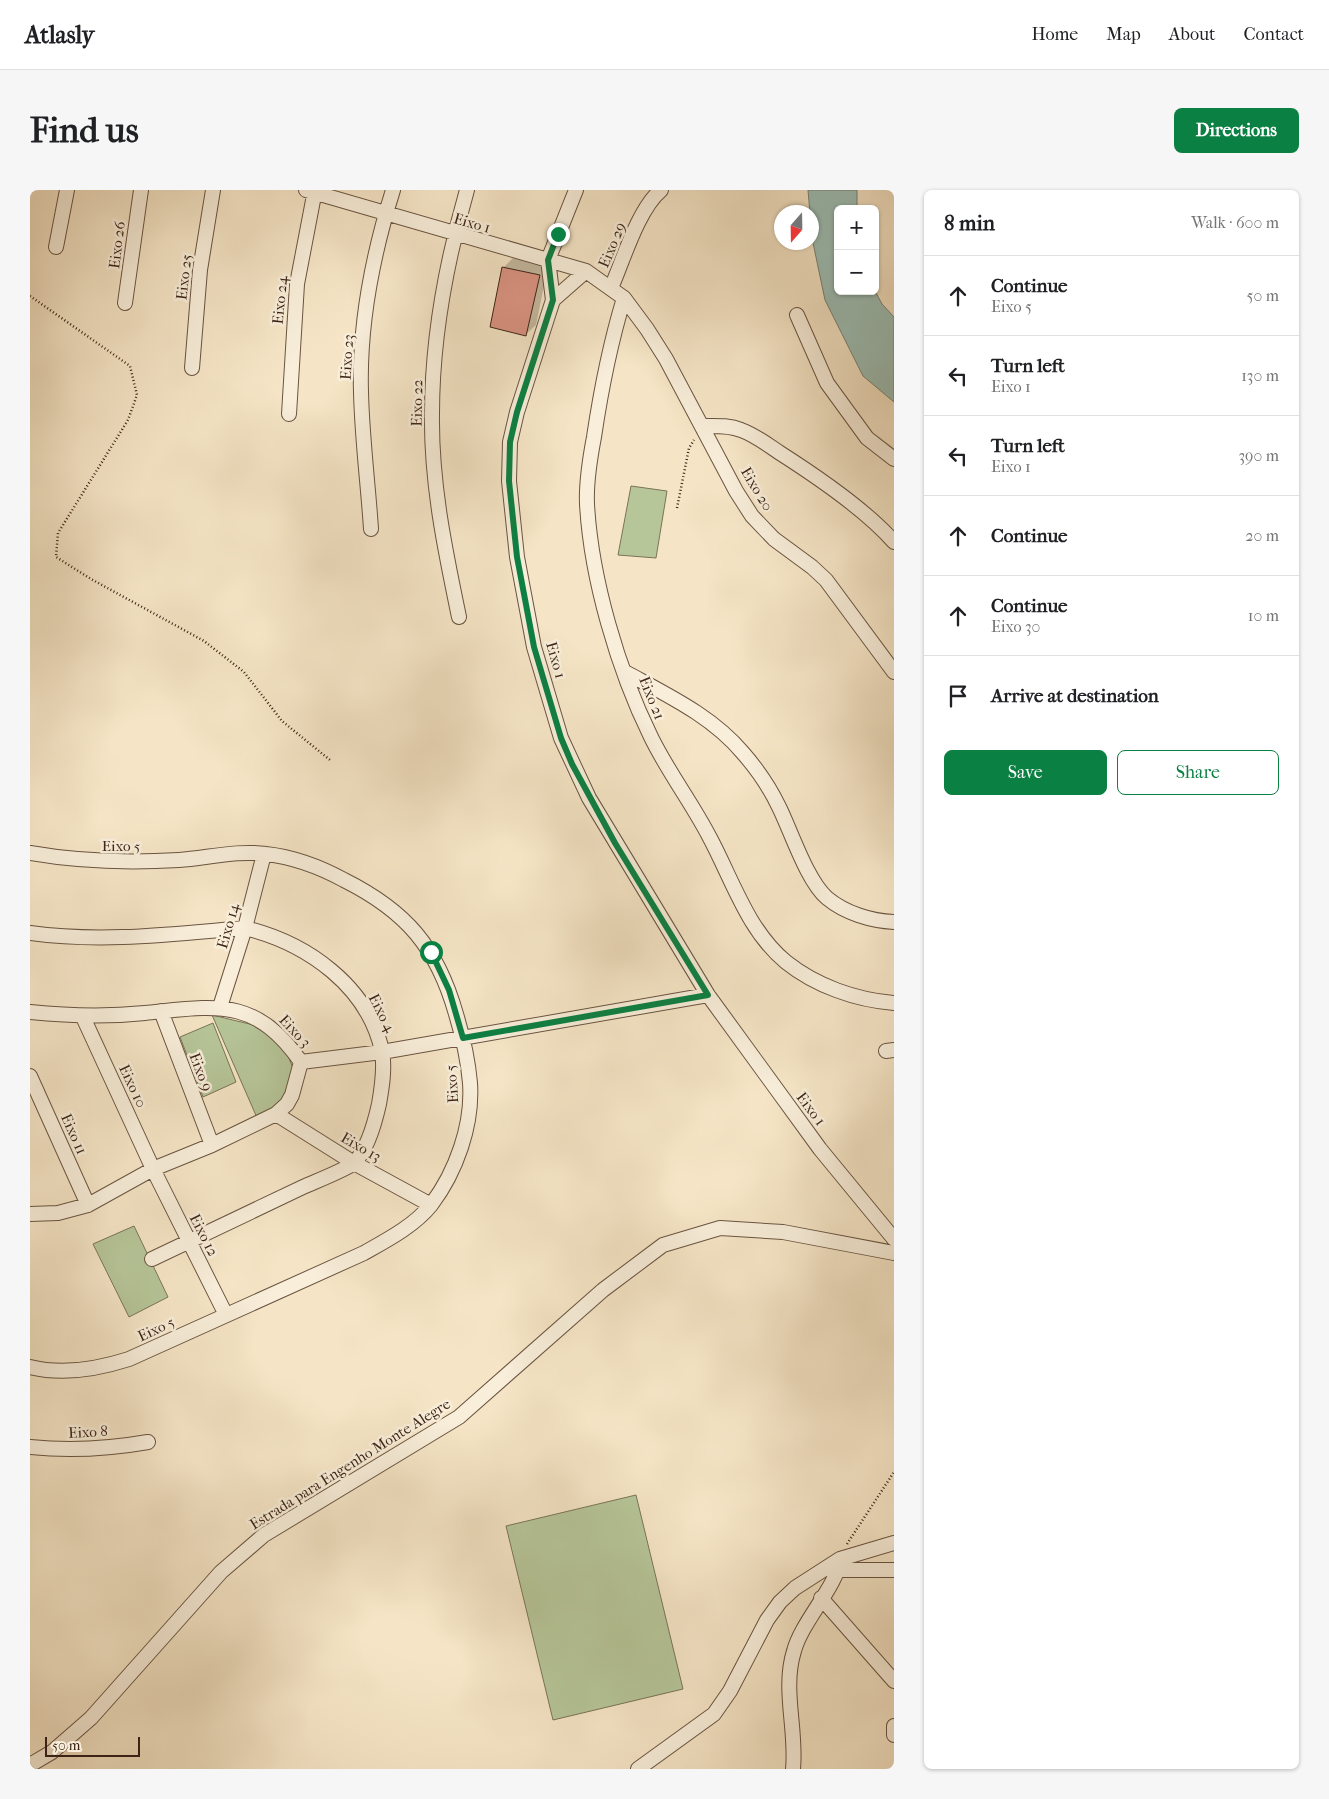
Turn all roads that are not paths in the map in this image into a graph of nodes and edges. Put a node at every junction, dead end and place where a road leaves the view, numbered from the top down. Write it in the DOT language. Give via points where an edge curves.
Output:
graph roads {
  1 [pos="67,190"];
  2 [pos="141,190"];
  3 [pos="213,190"];
  4 [pos="394,190"];
  5 [pos="467,190"];
  6 [pos="576,190"];
  7 [pos="661,190"];
  8 [pos="312,191"];
  9 [pos="386,214"];
  10 [pos="454,235"];
  11 [pos="56,248"];
  12 [pos="548,260"];
  13 [pos="586,271"];
  14 [pos="611,288"];
  15 [pos="624,298"];
  16 [pos="553,300"];
  17 [pos="125,303"];
  18 [pos="797,315"];
  19 [pos="192,368"];
  20 [pos="289,414"];
  21 [pos="703,426"];
  22 [pos="894,459"];
  23 [pos="371,529"];
  24 [pos="894,542"];
  25 [pos="459,617"];
  26 [pos="625,672"];
  27 [pos="894,672"];
  28 [pos="30,854"];
  29 [pos="264,854"];
  30 [pos="894,922"];
  31 [pos="245,928"];
  32 [pos="30,933"];
  33 [pos="708,995"];
  34 [pos="894,1003"];
  35 [pos="220,1007"];
  36 [pos="161,1010"];
  37 [pos="30,1012"];
  38 [pos="84,1017"];
  39 [pos="463,1038"];
  40 [pos="382,1052"];
  41 [pos="301,1062"];
  42 [pos="30,1076"];
  43 [pos="276,1114"];
  44 [pos="212,1145"];
  45 [pos="354,1163"];
  46 [pos="153,1170"];
  47 [pos="88,1205"];
  48 [pos="431,1205"];
  49 [pos="30,1214"];
  50 [pos="894,1239"];
  51 [pos="188,1242"];
  52 [pos="894,1253"];
  53 [pos="152,1259"];
  54 [pos="226,1315"];
  55 [pos="30,1367"];
  56 [pos="148,1442"];
  57 [pos="30,1448"];
  58 [pos="894,1543"];
  59 [pos="839,1565"];
  60 [pos="894,1570"];
  61 [pos="821,1598"];
  62 [pos="894,1681"];
  63 [pos="894,1726"];
  64 [pos="894,1735"];
  65 [pos="30,1765"];
  66 [pos="793,1765"];
  67 [pos="638,1769"];
  1 -- 11 [label="street"];
  2 -- 17 [label="street, Eixo 26"];
  3 -- 19 [label="street, Eixo 25" via="200,270"];
  4 -- 9 [label="street, Eixo 23"];
  5 -- 10 [label="street, Eixo 22"];
  6 -- 12 [label="street"];
  7 -- 14 [label="street, Eixo 29" via="638,224"];
  8 -- 9 [label="street, Eixo 1"];
  8 -- 20 [label="street, Eixo 24" via="297,284"];
  9 -- 10 [label="street, Eixo 1"];
  9 -- 23 [label="street, Eixo 23" via="370,285 362,371 362,424"];
  10 -- 12 [label="street, Eixo 1"];
  10 -- 25 [label="street, Eixo 22" via="438,322 432,415 443,542"];
  12 -- 13 [label="street, Eixo 1"];
  12 -- 16 [label="street"];
  13 -- 14 [label="street, Eixo 1"];
  13 -- 16 [label="street"];
  14 -- 15 [label="street, Eixo 1"];
  15 -- 21 [label="street, Eixo 20" via="666,359"];
  15 -- 26 [label="street, Eixo 21" via="597,415 587,501 598,585"];
  16 -- 33 [label="street, Eixo 1" via="510,442 509,481 517,557 534,647 572,764 615,843"];
  18 -- 22 [label="street" via="827,383 867,438"];
  21 -- 24 [label="street" via="736,428 764,442 866,516"];
  21 -- 27 [label="street, Eixo 20" via="736,492 752,516 774,539 826,580"];
  26 -- 30 [label="street" via="708,720 743,753 759,772 779,806 814,881 826,897 860,915"];
  26 -- 34 [label="street, Eixo 21" via="651,737 766,940 785,961 820,983 860,997"];
  28 -- 29 [label="street, Eixo 5" via="107,863"];
  29 -- 31 [label="street, Eixo 14"];
  29 -- 39 [label="street, Eixo 5" via="311,865 337,876 398,913 437,961"];
  31 -- 32 [label="street, Eixo 4" via="113,939"];
  31 -- 35 [label="street, Eixo 14"];
  31 -- 40 [label="street, Eixo 4" via="287,942 330,968 364,1009"];
  33 -- 39 [label="street"];
  33 -- 50 [label="street, Eixo 1" via="820,1149"];
  35 -- 36 [label="street, Eixo 3"];
  35 -- 41 [label="street, Eixo 3" via="266,1023"];
  36 -- 38 [label="street, Eixo 3"];
  36 -- 44 [label="street, Eixo 9"];
  37 -- 38 [label="street, Eixo 3"];
  38 -- 46 [label="street, Eixo 10"];
  39 -- 40 [label="street"];
  39 -- 48 [label="street, Eixo 5" via="470,1074 470,1111 456,1159"];
  40 -- 41 [label="street"];
  40 -- 45 [label="street, Eixo 4" via="378,1111"];
  41 -- 43 [label="street, Eixo 3" via="292,1095"];
  42 -- 47 [label="street, Eixo 11"];
  43 -- 44 [label="street, Eixo 3"];
  43 -- 45 [label="street, Eixo 13"];
  44 -- 46 [label="street, Eixo 3"];
  45 -- 48 [label="street, Eixo 13"];
  45 -- 51 [label="street"];
  46 -- 47 [label="street, Eixo 3"];
  46 -- 51 [label="street, Eixo 12"];
  47 -- 49 [label="street, Eixo 3" via="58,1213"];
  48 -- 54 [label="street, Eixo 5" via="389,1239 364,1253"];
  51 -- 53 [label="street"];
  51 -- 54 [label="street, Eixo 12"];
  52 -- 65 [label="street, Estrada para Engenho Monte Alegre" via="783,1232 720,1228 662,1245 603,1290 458,1417 264,1535 221,1572 91,1718 52,1752"];
  54 -- 55 [label="street, Eixo 5" via="129,1359 104,1366 63,1370"];
  56 -- 57 [label="street, Eixo 8" via="71,1451"];
  58 -- 59 [label="street"];
  59 -- 60 [label="street"];
  59 -- 61 [label="street"];
  59 -- 67 [label="street" via="809,1577 780,1602 756,1637 730,1691 714,1714"];
  61 -- 62 [label="street"];
  61 -- 66 [label="street" via="797,1640 789,1673"];
  63 -- 64 [label="street"];
}
